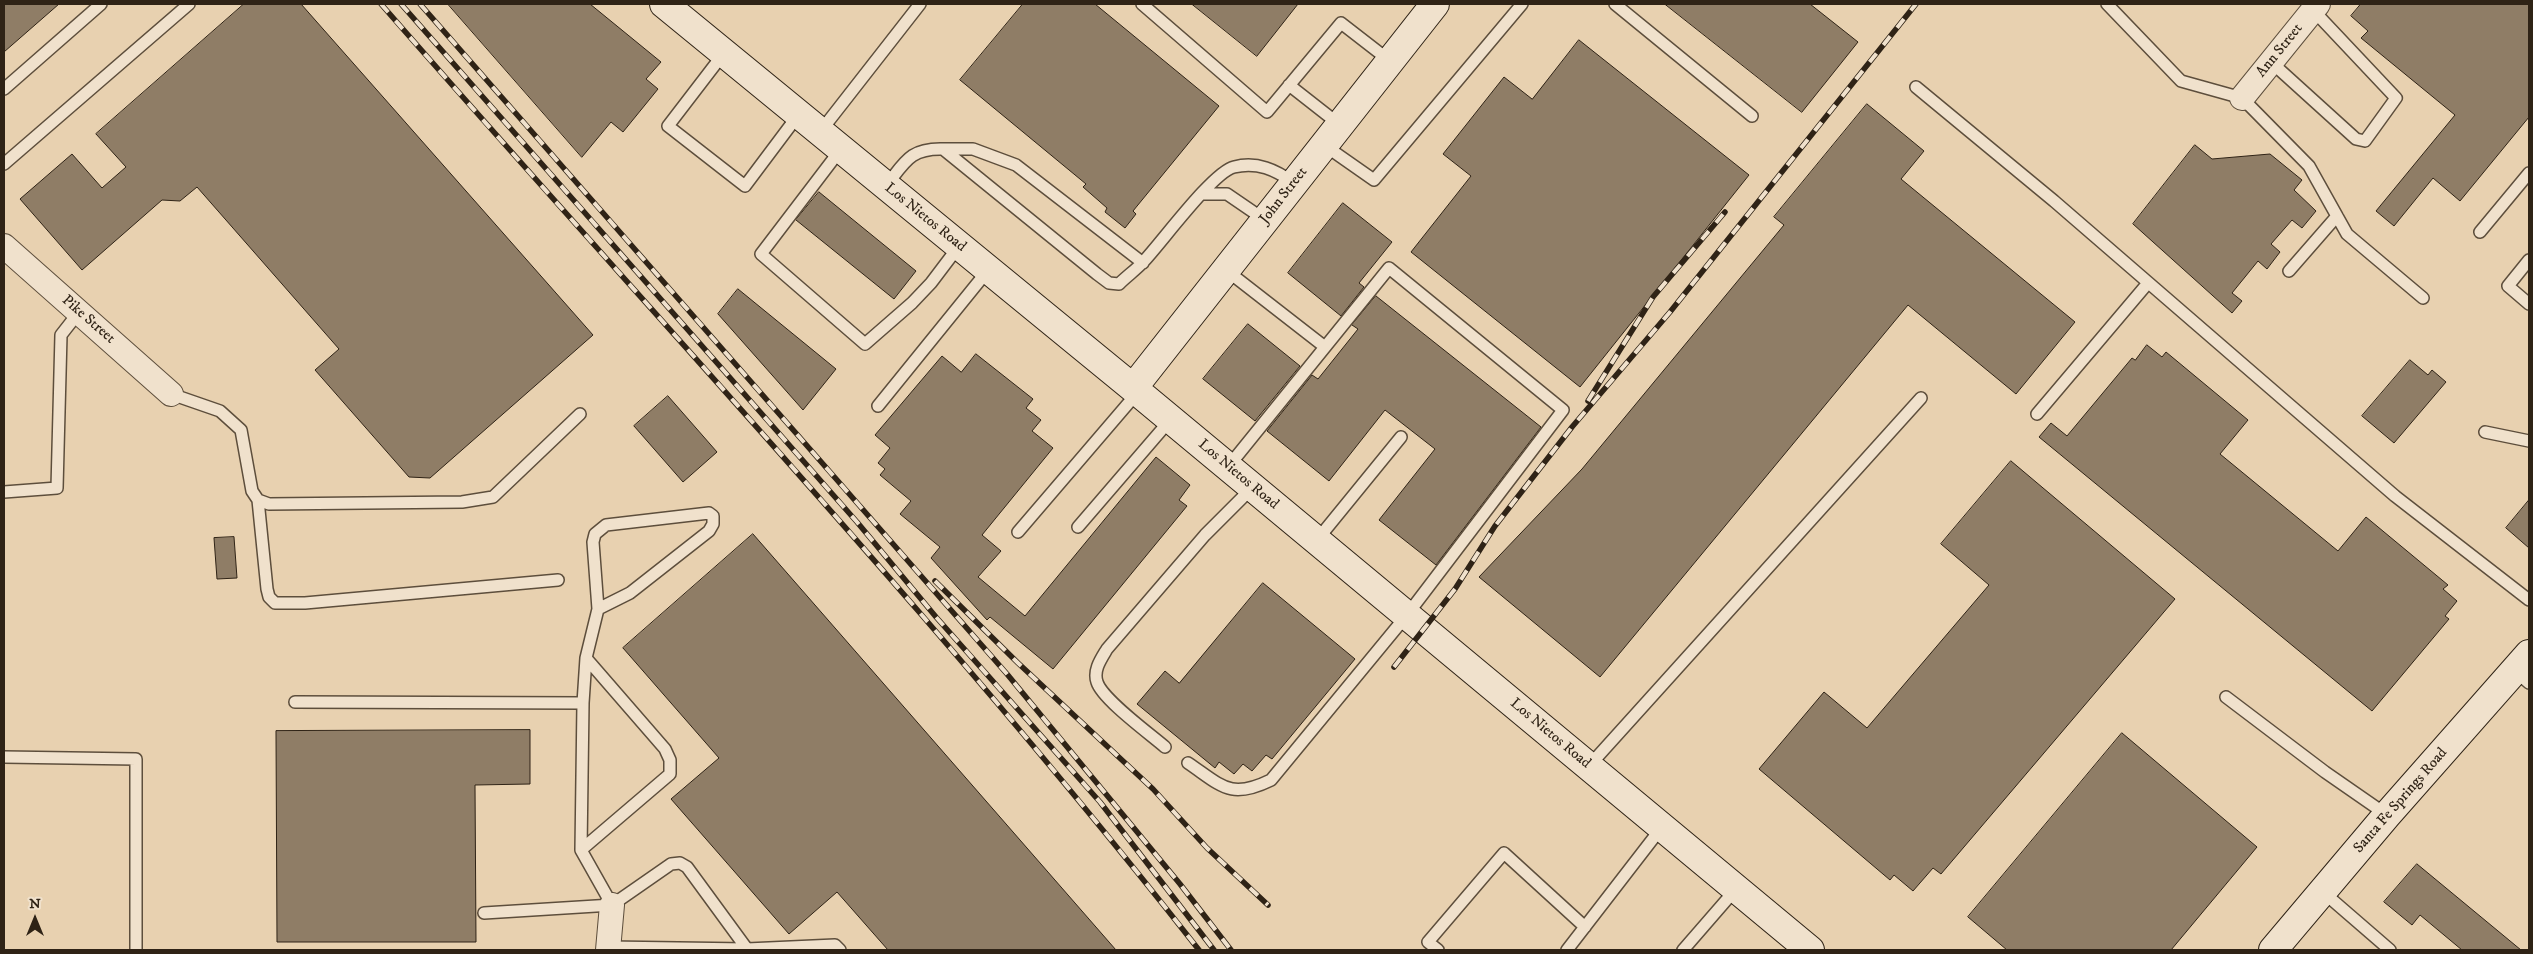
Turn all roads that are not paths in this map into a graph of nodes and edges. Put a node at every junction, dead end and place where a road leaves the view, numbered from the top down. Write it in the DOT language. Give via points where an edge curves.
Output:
graph roads {
  1 [pos="101,4"];
  2 [pos="189,4"];
  3 [pos="664,4"];
  4 [pos="920,4"];
  5 [pos="1142,4"];
  6 [pos="1435,4"];
  7 [pos="1522,4"];
  8 [pos="1615,4"];
  9 [pos="2107,4"];
  10 [pos="2316,7"];
  11 [pos="724,53"];
  12 [pos="1390,61"];
  13 [pos="2271,62"];
  14 [pos="1289,84"];
  15 [pos="1916,86"];
  16 [pos="4,89"];
  17 [pos="2242,98"];
  18 [pos="799,114"];
  19 [pos="1752,116"];
  20 [pos="1332,135"];
  21 [pos="830,141"];
  22 [pos="943,149"];
  23 [pos="4,164"];
  24 [pos="2529,173"];
  25 [pos="1294,183"];
  26 [pos="886,186"];
  27 [pos="1202,194"];
  28 [pos="2337,216"];
  29 [pos="1265,220"];
  30 [pos="2480,232"];
  31 [pos="960,246"];
  32 [pos="6,254"];
  33 [pos="2529,260"];
  34 [pos="1143,263"];
  35 [pos="988,269"];
  36 [pos="1226,270"];
  37 [pos="2289,272"];
  38 [pos="2148,283"];
  39 [pos="2423,298"];
  40 [pos="2529,304"];
  41 [pos="79,312"];
  42 [pos="1325,347"];
  43 [pos="1136,390"];
  44 [pos="171,394"];
  45 [pos="1921,398"];
  46 [pos="878,406"];
  47 [pos="580,414"];
  48 [pos="2037,414"];
  49 [pos="1171,419"];
  50 [pos="2485,432"];
  51 [pos="1400,437"];
  52 [pos="2529,441"];
  53 [pos="1228,467"];
  54 [pos="1253,487"];
  55 [pos="4,492"];
  56 [pos="258,500"];
  57 [pos="1078,527"];
  58 [pos="1018,532"];
  59 [pos="1317,540"];
  60 [pos="558,580"];
  61 [pos="2529,600"];
  62 [pos="598,608"];
  63 [pos="1407,616"];
  64 [pos="586,658"];
  65 [pos="2524,669"];
  66 [pos="2226,697"];
  67 [pos="294,702"];
  68 [pos="583,703"];
  69 [pos="1166,748"];
  70 [pos="4,757"];
  71 [pos="1188,763"];
  72 [pos="1589,766"];
  73 [pos="2388,815"];
  74 [pos="1662,827"];
  75 [pos="581,850"];
  76 [pos="1736,889"];
  77 [pos="2323,892"];
  78 [pos="612,905"];
  79 [pos="484,913"];
  80 [pos="1585,927"];
  81 [pos="609,948"];
  82 [pos="747,948"];
  83 [pos="136,950"];
  84 [pos="840,950"];
  85 [pos="1438,950"];
  86 [pos="1567,950"];
  87 [pos="1683,950"];
  88 [pos="1810,950"];
  89 [pos="2273,950"];
  90 [pos="2390,950"];
  1 -- 16 [label="lane"];
  2 -- 23 [label="lane"];
  3 -- 11 [label="main road, Los Nietos Road"];
  4 -- 21 [label="lane"];
  5 -- 14 [label="lane" via="1267,112"];
  6 -- 12 [label="main road, John Street"];
  7 -- 20 [label="lane" via="1374,180"];
  8 -- 19 [label="lane"];
  9 -- 17 [label="lane" via="2181,81"];
  10 -- 13 [label="street, Ann Street"];
  10 -- 13 [label="lane" via="2396,98 2365,141 2356,140"];
  11 -- 18 [label="main road, Los Nietos Road"];
  11 -- 18 [label="lane" via="668,126 745,186"];
  12 -- 14 [label="lane" via="1341,23"];
  12 -- 20 [label="main road, John Street"];
  13 -- 17 [label="street, Ann Street"];
  14 -- 20 [label="lane"];
  15 -- 38 [label="lane"];
  17 -- 28 [label="lane" via="2309,166"];
  18 -- 21 [label="main road, Los Nietos Road"];
  20 -- 25 [label="main road, John Street"];
  21 -- 26 [label="main road, Los Nietos Road"];
  21 -- 31 [label="lane" via="761,254 865,344 912,303"];
  22 -- 26 [label="lane" via="925,148 911,156"];
  22 -- 34 [label="lane" via="973,149 1016,165"];
  22 -- 34 [label="lane" via="1109,283 1119,284"];
  24 -- 30 [label="lane"];
  25 -- 27 [label="lane" via="1266,166 1254,164 1232,167"];
  25 -- 29 [label="main road, John Street"];
  26 -- 31 [label="main road, Los Nietos Road"];
  27 -- 29 [label="lane" via="1227,194"];
  27 -- 34 [label="lane"];
  28 -- 37 [label="lane"];
  28 -- 39 [label="lane" via="2347,234"];
  29 -- 36 [label="main road, John Street"];
  31 -- 35 [label="main road, Los Nietos Road"];
  32 -- 41 [label="street, Pike Street"];
  33 -- 40 [label="lane" via="2508,286"];
  35 -- 43 [label="main road, Los Nietos Road"];
  35 -- 46 [label="lane"];
  36 -- 42 [label="lane"];
  36 -- 43 [label="main road, John Street"];
  38 -- 48 [label="lane"];
  38 -- 61 [label="lane" via="2395,496"];
  41 -- 44 [label="street, Pike Street"];
  41 -- 55 [label="lane" via="61,335 57,488"];
  42 -- 53 [label="lane"];
  42 -- 63 [label="lane" via="1389,268 1564,410"];
  43 -- 49 [label="main road, Los Nietos Road"];
  43 -- 58 [label="lane"];
  44 -- 56 [label="lane" via="220,411 241,430 252,491"];
  45 -- 72 [label="lane"];
  47 -- 56 [label="lane" via="493,497 462,502 269,504"];
  49 -- 53 [label="main road, Los Nietos Road"];
  49 -- 57 [label="lane"];
  50 -- 52 [label="lane"];
  51 -- 59 [label="lane"];
  53 -- 54 [label="main road, Los Nietos Road"];
  54 -- 59 [label="main road, Los Nietos Road"];
  54 -- 69 [label="lane" via="1205,535 1107,649 1097,667 1097,682 1105,695"];
  56 -- 60 [label="lane" via="267,590 275,603"];
  59 -- 63 [label="main road, Los Nietos Road"];
  62 -- 62 [label="lane" via="593,542 599,529 615,524 709,513 713,516 709,530 695,542 630,593"];
  62 -- 64 [label="lane"];
  63 -- 71 [label="lane" via="1271,780 1252,789 1227,790"];
  63 -- 72 [label="main road, Los Nietos Road"];
  64 -- 68 [label="lane"];
  64 -- 75 [label="lane" via="665,749 670,760 670,774"];
  65 -- 73 [label="main road, Santa Fe Springs Road"];
  66 -- 73 [label="lane"];
  67 -- 68 [label="lane"];
  68 -- 75 [label="lane"];
  70 -- 83 [label="lane" via="136,759"];
  72 -- 74 [label="main road, Los Nietos Road"];
  73 -- 77 [label="main road, Santa Fe Springs Road"];
  74 -- 76 [label="main road, Los Nietos Road"];
  74 -- 80 [label="lane"];
  75 -- 78 [label="lane"];
  76 -- 87 [label="lane"];
  76 -- 88 [label="main road, Los Nietos Road"];
  77 -- 89 [label="main road, Santa Fe Springs Road"];
  77 -- 90 [label="lane"];
  78 -- 79 [label="lane"];
  78 -- 81 [label="street"];
  78 -- 82 [label="lane" via="672,864 680,863 687,867"];
  80 -- 85 [label="lane" via="1504,853 1428,942"];
  80 -- 86 [label="lane"];
  81 -- 82 [label="lane"];
  82 -- 84 [label="lane" via="835,945"];
}
